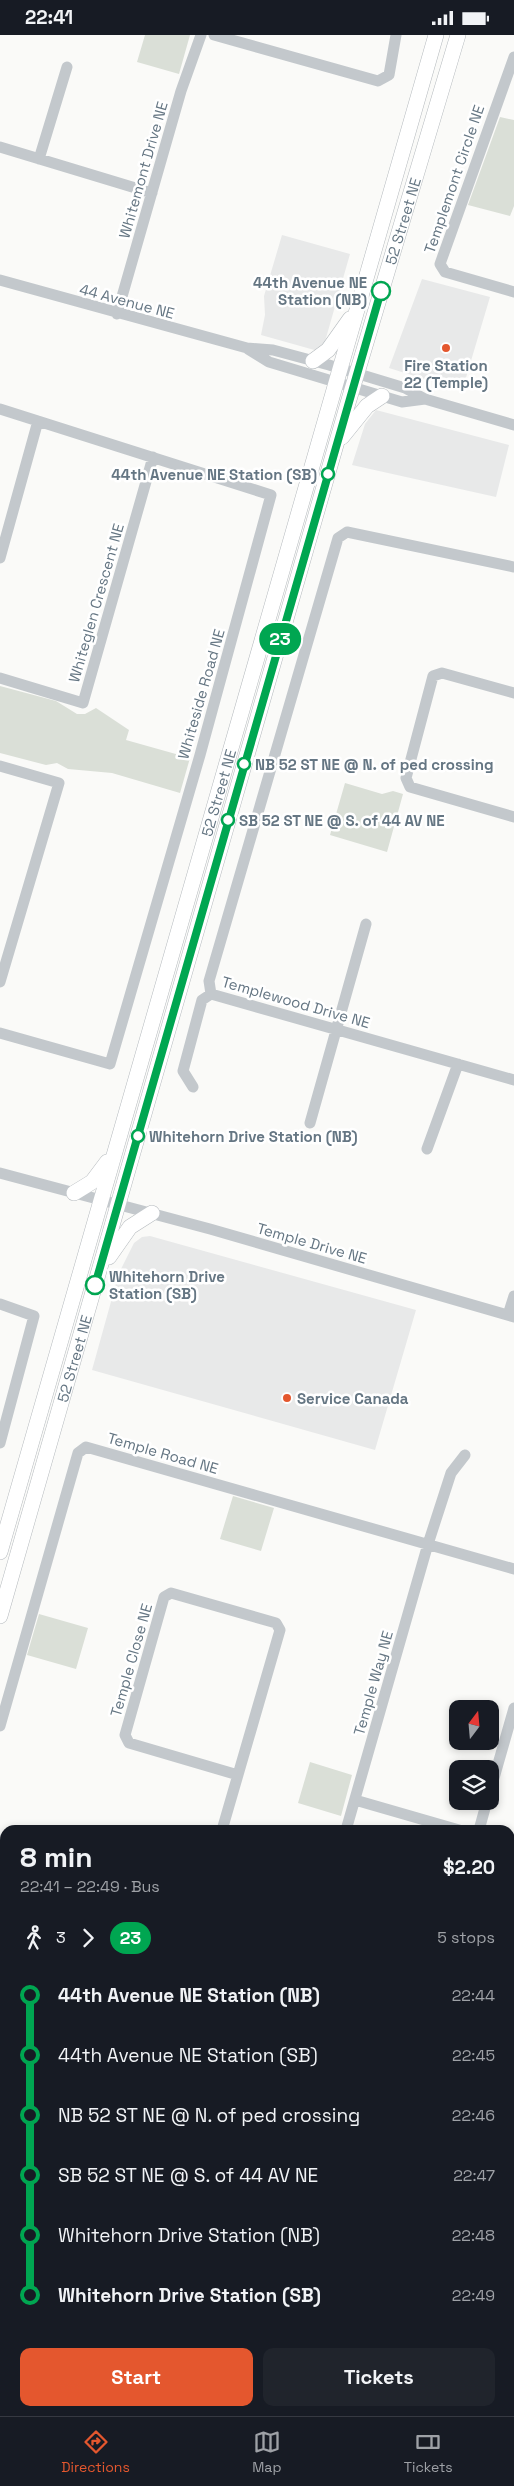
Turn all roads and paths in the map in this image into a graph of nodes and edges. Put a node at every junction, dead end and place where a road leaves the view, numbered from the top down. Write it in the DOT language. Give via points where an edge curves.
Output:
graph roads {
  1 [pos="201,35"];
  2 [pos="214,35"];
  3 [pos="396,35"];
  4 [pos="436,35"];
  5 [pos="458,35"];
  6 [pos="514,57"];
  7 [pos="67,67"];
  8 [pos="0,147"];
  9 [pos="39,159"];
  10 [pos="152,193"];
  11 [pos="0,281"];
  12 [pos="514,292"];
  13 [pos="357,310"];
  14 [pos="117,313"];
  15 [pos="246,348"];
  16 [pos="314,361"];
  17 [pos="339,375"];
  18 [pos="355,380"];
  19 [pos="382,397"];
  20 [pos="425,399"];
  21 [pos="0,409"];
  22 [pos="38,421"];
  23 [pos="514,425"];
  24 [pos="336,444"];
  25 [pos="153,457"];
  26 [pos="0,558"];
  27 [pos="514,567"];
  28 [pos="0,678"];
  29 [pos="514,693"];
  30 [pos="0,766"];
  31 [pos="514,817"];
  32 [pos="366,924"];
  33 [pos="0,982"];
  34 [pos="211,994"];
  35 [pos="337,1029"];
  36 [pos="0,1033"];
  37 [pos="458,1064"];
  38 [pos="514,1079"];
  39 [pos="193,1087"];
  40 [pos="310,1123"];
  41 [pos="427,1149"];
  42 [pos="114,1153"];
  43 [pos="0,1173"];
  44 [pos="74,1193"];
  45 [pos="100,1200"];
  46 [pos="119,1204"];
  47 [pos="152,1213"];
  48 [pos="100,1271"];
  49 [pos="514,1297"];
  50 [pos="0,1304"];
  51 [pos="511,1316"];
  52 [pos="0,1443"];
  53 [pos="465,1455"];
  54 [pos="428,1544"];
  55 [pos="0,1551"];
  56 [pos="514,1569"];
  57 [pos="0,1616"];
  58 [pos="514,1708"];
  59 [pos="0,1726"];
  60 [pos="510,1734"];
  61 [pos="499,1766"];
  62 [pos="238,1775"];
  63 [pos="355,1801"];
  64 [pos="485,1810"];
  65 [pos="223,1825"];
  66 [pos="348,1825"];
  67 [pos="441,1825"];
  68 [pos="480,1825"];
  1 -- 10 [label="street, Whitemont Drive NE" via="181,91"];
  2 -- 3 [label="street" via="378,81 388,75"];
  4 -- 13 [label="main road, 52 Street NE"];
  5 -- 18 [label="main road, 52 Street NE"];
  6 -- 12 [label="street, Templemont Circle NE" via="440,264 445,272"];
  7 -- 9 [label="street"];
  8 -- 9 [label="street"];
  9 -- 10 [label="street"];
  10 -- 14 [label="street, Whitemont Drive NE"];
  11 -- 14 [label="street, 44 Avenue NE"];
  13 -- 16 [label="main road" via="328,350"];
  13 -- 17 [label="main road, 52 Street NE"];
  14 -- 15 [label="street, 44 Avenue NE"];
  15 -- 16 [label="street, 44 Avenue NE" via="274,350"];
  15 -- 17 [label="street, 44 Avenue NE" via="270,362"];
  16 -- 17 [label="street, 44 Avenue NE"];
  17 -- 18 [label="street"];
  17 -- 42 [label="main road, 52 Street NE"];
  18 -- 19 [label="street"];
  18 -- 20 [label="street" via="405,388"];
  18 -- 24 [label="main road, 52 Street NE"];
  19 -- 20 [label="street" via="402,402"];
  19 -- 24 [label="main road" via="366,406"];
  20 -- 23 [label="street"];
  21 -- 22 [label="street, Whiteside Road NE"];
  22 -- 25 [label="street, Whiteside Road NE"];
  22 -- 26 [label="street"];
  24 -- 46 [label="main road, 52 Street NE"];
  25 -- 28 [label="street, Whiteglen Crescent NE" via="83,703"];
  25 -- 36 [label="street, Whiteside Road NE" via="272,495 110,1064"];
  27 -- 34 [label="street, Templewood Drive NE" via="347,532 338,538 209,981"];
  29 -- 31 [label="street" via="442,673 433,676 406,778 410,787"];
  30 -- 33 [label="street" via="59,783"];
  32 -- 35 [label="street"];
  34 -- 35 [label="street, Templewood Drive NE"];
  34 -- 39 [label="street" via="202,1000 183,1071"];
  35 -- 37 [label="street, Templewood Drive NE"];
  35 -- 40 [label="street"];
  37 -- 38 [label="street, Templewood Drive NE"];
  37 -- 41 [label="street"];
  42 -- 44 [label="main road" via="92,1182"];
  42 -- 45 [label="main road, 52 Street NE"];
  43 -- 44 [label="street, Temple Drive NE"];
  44 -- 45 [label="street, Temple Drive NE"];
  45 -- 46 [label="street, Temple Drive NE"];
  45 -- 55 [label="main road, 52 Street NE"];
  46 -- 47 [label="street, Temple Drive NE"];
  46 -- 48 [label="main road, 52 Street NE"];
  47 -- 48 [label="main road" via="124,1234"];
  47 -- 51 [label="street, Temple Drive NE"];
  48 -- 57 [label="main road, 52 Street NE"];
  49 -- 51 [label="street"];
  50 -- 52 [label="street" via="34,1316"];
  53 -- 54 [label="street, Temple Way NE" via="451,1473"];
  54 -- 56 [label="street, Temple Road NE"];
  54 -- 59 [label="street, Temple Road NE" via="86,1447 78,1453"];
  54 -- 63 [label="street, Temple Way NE"];
  58 -- 60 [label="street"];
  60 -- 61 [label="street"];
  62 -- 62 [label="street, Temple Close NE" via="129,1743 125,1735 164,1597 171,1593 276,1623 280,1630"];
  62 -- 65 [label="street, Temple Close NE"];
  63 -- 66 [label="street, Temple Way NE"];
  63 -- 67 [label="street"];
  64 -- 68 [label="street"];
}
